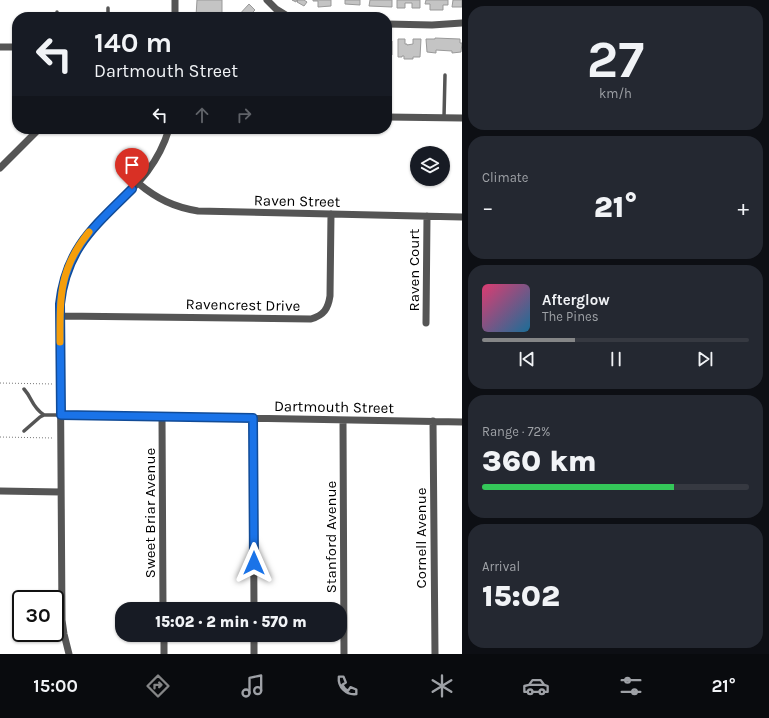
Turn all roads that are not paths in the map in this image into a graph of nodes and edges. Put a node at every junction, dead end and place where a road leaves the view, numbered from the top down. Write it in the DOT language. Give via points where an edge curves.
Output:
graph roads {
  1 [pos="175,0"];
  2 [pos="267,0"];
  3 [pos="108,8"];
  4 [pos="108,12"];
  5 [pos="175,12"];
  6 [pos="281,12"];
  7 [pos="462,23"];
  8 [pos="392,24"];
  9 [pos="0,47"];
  10 [pos="12,47"];
  11 [pos="445,75"];
  12 [pos="392,117"];
  13 [pos="444,117"];
  14 [pos="462,118"];
  15 [pos="34,134"];
  16 [pos="167,134"];
  17 [pos="0,168"];
  18 [pos="138,183"];
  19 [pos="331,214"];
  20 [pos="427,216"];
  21 [pos="462,217"];
  22 [pos="60,316"];
  23 [pos="426,323"];
  24 [pos="24,389"];
  25 [pos="44,415"];
  26 [pos="61,415"];
  27 [pos="162,417"];
  28 [pos="253,418"];
  29 [pos="343,420"];
  30 [pos="433,422"];
  31 [pos="462,422"];
  32 [pos="24,431"];
  33 [pos="0,491"];
  34 [pos="61,492"];
  35 [pos="163,602"];
  36 [pos="254,602"];
  37 [pos="164,642"];
  38 [pos="254,642"];
  39 [pos="69,654"];
  40 [pos="164,654"];
  41 [pos="254,654"];
  42 [pos="344,654"];
  43 [pos="435,654"];
  1 -- 5 [label="street"];
  2 -- 6 [label="street"];
  3 -- 4 [label="lane"];
  7 -- 8 [label="street"];
  9 -- 10 [label="street"];
  11 -- 13 [label="lane"];
  12 -- 13 [label="street"];
  13 -- 14 [label="street"];
  15 -- 17 [label="street"];
  16 -- 18 [label="street" via="161,151"];
  18 -- 19 [label="street, Raven Street" via="174,206 198,211"];
  18 -- 22 [label="street" via="90,231 74,254 65,276"];
  19 -- 20 [label="street, Raven Street"];
  19 -- 22 [label="street, Ravencrest Drive" via="330,296 323,314 317,317 311,319"];
  20 -- 21 [label="street, Raven Street"];
  20 -- 23 [label="street, Raven Court"];
  22 -- 26 [label="street"];
  24 -- 25 [label="lane" via="34,407"];
  25 -- 26 [label="lane"];
  25 -- 32 [label="lane"];
  26 -- 27 [label="street, Dartmouth Street"];
  26 -- 34 [label="street"];
  27 -- 28 [label="street, Dartmouth Street"];
  27 -- 35 [label="street, Sweet Briar Avenue"];
  28 -- 29 [label="street, Dartmouth Street"];
  28 -- 36 [label="street"];
  29 -- 30 [label="street, Dartmouth Street"];
  29 -- 42 [label="street, Stanford Avenue"];
  30 -- 31 [label="street, Dartmouth Street"];
  30 -- 43 [label="street, Cornell Avenue"];
  33 -- 34 [label="street"];
  34 -- 39 [label="street" via="62,620"];
  37 -- 40 [label="street"];
  38 -- 41 [label="street"];
}
